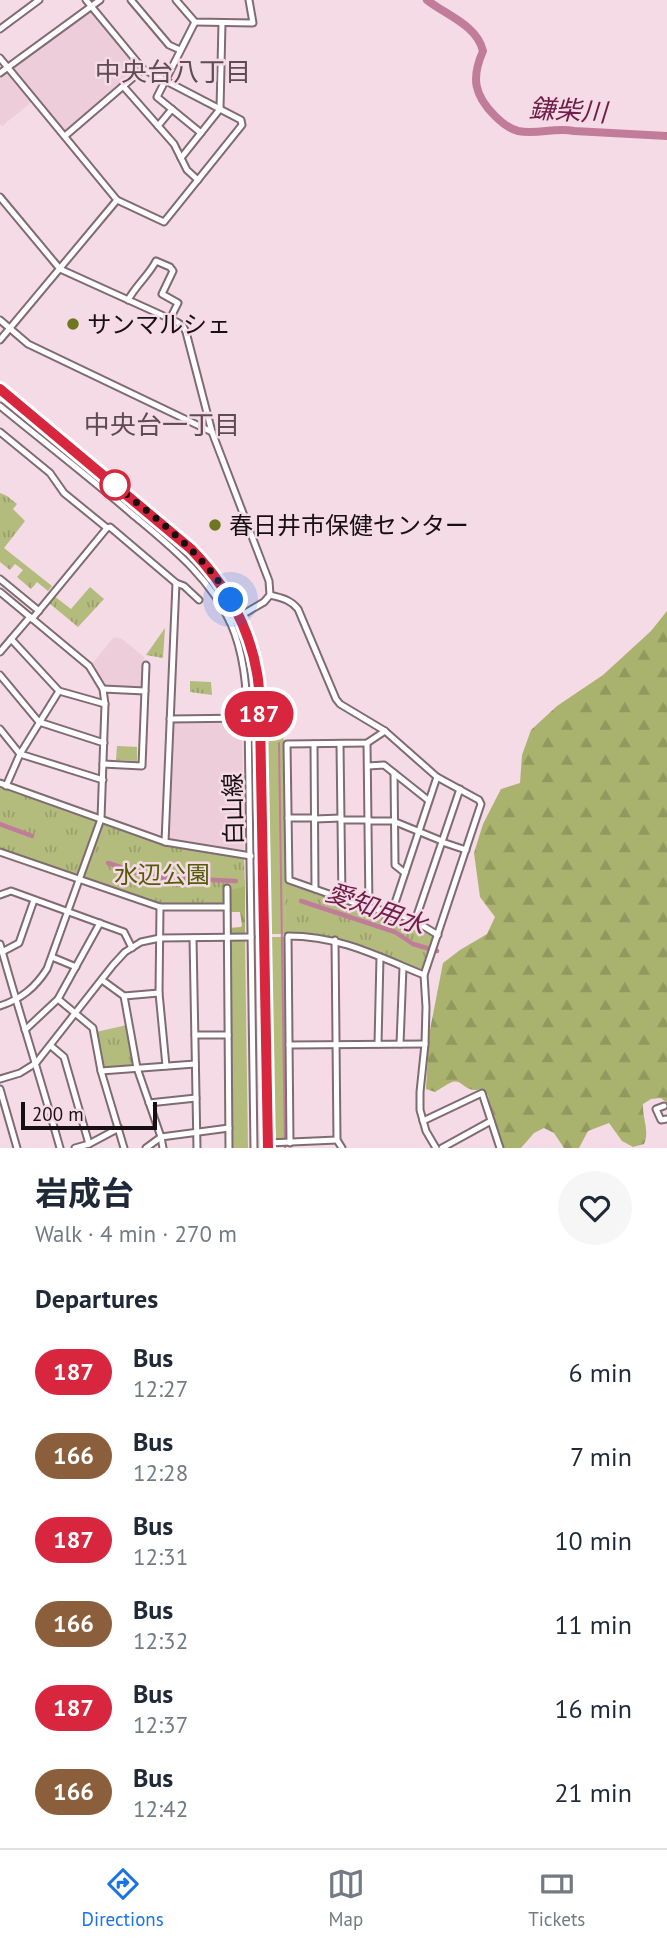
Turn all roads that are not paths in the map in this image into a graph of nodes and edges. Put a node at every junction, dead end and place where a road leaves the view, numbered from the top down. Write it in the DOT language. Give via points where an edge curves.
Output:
graph roads {
  1 [pos="38,0"];
  2 [pos="86,0"];
  3 [pos="100,0"];
  4 [pos="131,0"];
  5 [pos="176,0"];
  6 [pos="249,0"];
  7 [pos="91,6"];
  8 [pos="195,22"];
  9 [pos="222,23"];
  10 [pos="0,29"];
  11 [pos="180,50"];
  12 [pos="0,58"];
  13 [pos="8,67"];
  14 [pos="143,69"];
  15 [pos="0,73"];
  16 [pos="165,80"];
  17 [pos="123,86"];
  18 [pos="172,109"];
  19 [pos="220,109"];
  20 [pos="158,126"];
  21 [pos="201,133"];
  22 [pos="65,136"];
  23 [pos="181,158"];
  24 [pos="198,180"];
  25 [pos="0,197"];
  26 [pos="117,200"];
  27 [pos="60,269"];
  28 [pos="128,300"];
  29 [pos="170,319"];
  30 [pos="0,320"];
  31 [pos="10,328"];
  32 [pos="0,340"];
  33 [pos="0,389"];
  34 [pos="0,406"];
  35 [pos="0,432"];
  36 [pos="212,432"];
  37 [pos="107,528"];
  38 [pos="0,579"];
  39 [pos="176,583"];
  40 [pos="0,593"];
  41 [pos="270,596"];
  42 [pos="199,600"];
  43 [pos="39,611"];
  44 [pos="240,617"];
  45 [pos="31,618"];
  46 [pos="230,622"];
  47 [pos="11,639"];
  48 [pos="0,652"];
  49 [pos="146,665"];
  50 [pos="0,674"];
  51 [pos="103,689"];
  52 [pos="59,691"];
  53 [pos="145,691"];
  54 [pos="105,704"];
  55 [pos="248,718"];
  56 [pos="170,719"];
  57 [pos="40,722"];
  58 [pos="0,729"];
  59 [pos="385,731"];
  60 [pos="104,743"];
  61 [pos="367,743"];
  62 [pos="314,744"];
  63 [pos="340,744"];
  64 [pos="20,754"];
  65 [pos="103,764"];
  66 [pos="368,766"];
  67 [pos="394,773"];
  68 [pos="437,777"];
  69 [pos="103,780"];
  70 [pos="3,784"];
  71 [pos="460,789"];
  72 [pos="428,800"];
  73 [pos="288,818"];
  74 [pos="101,819"];
  75 [pos="315,819"];
  76 [pos="341,819"];
  77 [pos="369,820"];
  78 [pos="393,821"];
  79 [pos="418,832"];
  80 [pos="442,841"];
  81 [pos="165,842"];
  82 [pos="466,850"];
  83 [pos="0,852"];
  84 [pos="251,856"];
  85 [pos="405,873"];
  86 [pos="80,880"];
  87 [pos="227,888"];
  88 [pos="315,889"];
  89 [pos="0,895"];
  90 [pos="342,899"];
  91 [pos="34,900"];
  92 [pos="160,907"];
  93 [pos="226,907"];
  94 [pos="369,908"];
  95 [pos="68,912"];
  96 [pos="392,912"];
  97 [pos="415,921"];
  98 [pos="100,923"];
  99 [pos="438,935"];
  100 [pos="227,937"];
  101 [pos="251,937"];
  102 [pos="160,938"];
  103 [pos="193,938"];
  104 [pos="335,940"];
  105 [pos="0,944"];
  106 [pos="132,948"];
  107 [pos="2,952"];
  108 [pos="52,957"];
  109 [pos="380,957"];
  110 [pos="76,967"];
  111 [pos="403,967"];
  112 [pos="424,975"];
  113 [pos="102,980"];
  114 [pos="159,993"];
  115 [pos="124,996"];
  116 [pos="58,999"];
  117 [pos="15,1000"];
  118 [pos="0,1006"];
  119 [pos="76,1013"];
  120 [pos="25,1030"];
  121 [pos="195,1035"];
  122 [pos="228,1035"];
  123 [pos="379,1044"];
  124 [pos="400,1044"];
  125 [pos="425,1044"];
  126 [pos="289,1045"];
  127 [pos="336,1045"];
  128 [pos="51,1046"];
  129 [pos="36,1063"];
  130 [pos="195,1064"];
  131 [pos="166,1066"];
  132 [pos="137,1068"];
  133 [pos="101,1071"];
  134 [pos="0,1079"];
  135 [pos="0,1089"];
  136 [pos="196,1098"];
  137 [pos="149,1103"];
  138 [pos="664,1106"];
  139 [pos="667,1119"];
  140 [pos="423,1121"];
  141 [pos="491,1121"];
  142 [pos="119,1128"];
  143 [pos="229,1128"];
  144 [pos="197,1132"];
  145 [pos="161,1137"];
  146 [pos="337,1140"];
  147 [pos="290,1143"];
  148 [pos="89,1144"];
  149 [pos="268,1146"];
  150 [pos="17,1148"];
  151 [pos="60,1148"];
  152 [pos="75,1148"];
  153 [pos="124,1148"];
  154 [pos="146,1148"];
  155 [pos="163,1148"];
  156 [pos="197,1148"];
  157 [pos="229,1148"];
  158 [pos="254,1148"];
  159 [pos="342,1148"];
  160 [pos="436,1148"];
  161 [pos="442,1148"];
  162 [pos="499,1148"];
  1 -- 10 [label="street"];
  2 -- 7 [label="street"];
  3 -- 7 [label="street"];
  4 -- 11 [label="street" via="169,45"];
  5 -- 8 [label="street"];
  6 -- 9 [label="street" via="253,23"];
  7 -- 13 [label="street"];
  7 -- 14 [label="street"];
  8 -- 9 [label="street"];
  8 -- 11 [label="street"];
  9 -- 19 [label="street"];
  11 -- 16 [label="street"];
  12 -- 13 [label="street"];
  13 -- 15 [label="street"];
  13 -- 22 [label="street"];
  14 -- 16 [label="street"];
  14 -- 17 [label="street"];
  16 -- 18 [label="street" via="157,97"];
  16 -- 19 [label="street"];
  17 -- 20 [label="street"];
  17 -- 22 [label="street"];
  18 -- 20 [label="street"];
  18 -- 21 [label="street"];
  19 -- 21 [label="street"];
  19 -- 24 [label="street" via="242,124"];
  20 -- 23 [label="street"];
  21 -- 23 [label="street"];
  22 -- 26 [label="street"];
  23 -- 24 [label="street"];
  24 -- 26 [label="street" via="164,222"];
  25 -- 27 [label="street"];
  26 -- 27 [label="street"];
  27 -- 28 [label="street"];
  27 -- 31 [label="street"];
  28 -- 29 [label="street"];
  28 -- 29 [label="street" via="156,261 173,271 162,294 178,303"];
  29 -- 36 [label="street" via="186,332"];
  30 -- 31 [label="street"];
  31 -- 32 [label="street"];
  31 -- 36 [label="street" via="28,344"];
  33 -- 44 [label="street, 白山線" via="191,549 218,579"];
  34 -- 46 [label="street, 白山線" via="183,557"];
  35 -- 37 [label="street" via="50,472 64,493"];
  36 -- 41 [label="street" via="267,572"];
  37 -- 39 [label="street"];
  37 -- 43 [label="street"];
  38 -- 43 [label="street"];
  39 -- 42 [label="street"];
  39 -- 56 [label="street"];
  40 -- 45 [label="street"];
  41 -- 44 [label="street"];
  41 -- 59 [label="street" via="286,599 298,608 340,704"];
  43 -- 45 [label="street"];
  44 -- 46 [label="street"];
  44 -- 149 [label="street, 白山線" via="258,676"];
  45 -- 47 [label="street"];
  45 -- 51 [label="street" via="89,666"];
  46 -- 55 [label="street, 白山線" via="246,675"];
  47 -- 48 [label="street"];
  47 -- 52 [label="street"];
  49 -- 53 [label="street"];
  50 -- 57 [label="street"];
  51 -- 53 [label="street"];
  51 -- 54 [label="street"];
  52 -- 54 [label="street"];
  52 -- 57 [label="street"];
  53 -- 65 [label="street" via="142,766"];
  54 -- 60 [label="street"];
  55 -- 56 [label="street"];
  55 -- 84 [label="street, 白山線"];
  56 -- 81 [label="street"];
  57 -- 60 [label="street"];
  57 -- 64 [label="street"];
  58 -- 64 [label="street"];
  59 -- 61 [label="street"];
  59 -- 68 [label="street"];
  60 -- 65 [label="street"];
  61 -- 63 [label="street"];
  61 -- 66 [label="street"];
  62 -- 63 [label="street"];
  62 -- 73 [label="street" via="288,744"];
  62 -- 75 [label="street"];
  63 -- 76 [label="street"];
  64 -- 69 [label="street"];
  64 -- 70 [label="street"];
  65 -- 69 [label="street"];
  66 -- 67 [label="street" via="384,765"];
  66 -- 77 [label="street"];
  67 -- 72 [label="street"];
  67 -- 78 [label="street"];
  68 -- 71 [label="street"];
  68 -- 72 [label="street"];
  69 -- 74 [label="street"];
  70 -- 74 [label="street"];
  71 -- 80 [label="street"];
  71 -- 82 [label="street" via="481,804"];
  72 -- 79 [label="street"];
  73 -- 75 [label="street"];
  73 -- 88 [label="street" via="289,880"];
  74 -- 81 [label="street"];
  74 -- 86 [label="street"];
  75 -- 76 [label="street"];
  75 -- 88 [label="street"];
  76 -- 77 [label="street"];
  76 -- 90 [label="street"];
  77 -- 78 [label="street"];
  77 -- 94 [label="street"];
  78 -- 79 [label="street"];
  78 -- 85 [label="street" via="395,864"];
  79 -- 80 [label="street"];
  79 -- 85 [label="street"];
  80 -- 82 [label="street"];
  80 -- 97 [label="street"];
  81 -- 84 [label="street"];
  82 -- 99 [label="street"];
  83 -- 86 [label="street"];
  84 -- 101 [label="street, 白山線"];
  85 -- 96 [label="street"];
  86 -- 92 [label="street"];
  86 -- 95 [label="street"];
  87 -- 93 [label="street"];
  88 -- 90 [label="street"];
  89 -- 91 [label="street" via="11,891"];
  90 -- 94 [label="street"];
  91 -- 95 [label="street"];
  91 -- 107 [label="street" via="19,943"];
  92 -- 93 [label="street"];
  92 -- 102 [label="street"];
  93 -- 100 [label="street"];
  94 -- 96 [label="street"];
  95 -- 98 [label="street"];
  95 -- 108 [label="street"];
  96 -- 97 [label="street"];
  97 -- 99 [label="street"];
  98 -- 106 [label="street" via="124,932"];
  98 -- 110 [label="street"];
  99 -- 112 [label="street"];
  100 -- 101 [label="street"];
  100 -- 103 [label="street"];
  100 -- 122 [label="street"];
  101 -- 158 [label="street, 白山線"];
  102 -- 103 [label="street"];
  102 -- 106 [label="street"];
  102 -- 114 [label="street"];
  103 -- 121 [label="street"];
  104 -- 109 [label="street"];
  104 -- 126 [label="street" via="288,936"];
  104 -- 127 [label="street"];
  105 -- 107 [label="street"];
  106 -- 113 [label="street"];
  107 -- 117 [label="street"];
  108 -- 110 [label="street"];
  108 -- 117 [label="street" via="34,986"];
  109 -- 111 [label="street"];
  109 -- 123 [label="street"];
  110 -- 116 [label="street"];
  111 -- 112 [label="street"];
  111 -- 124 [label="street"];
  112 -- 125 [label="street"];
  113 -- 115 [label="street"];
  113 -- 119 [label="street"];
  114 -- 115 [label="street"];
  114 -- 131 [label="street"];
  115 -- 132 [label="street"];
  116 -- 119 [label="street"];
  116 -- 120 [label="street"];
  117 -- 118 [label="street"];
  117 -- 120 [label="street"];
  119 -- 128 [label="street"];
  119 -- 133 [label="street" via="93,1028"];
  120 -- 129 [label="street"];
  121 -- 122 [label="street"];
  121 -- 130 [label="street"];
  122 -- 143 [label="street"];
  123 -- 124 [label="street"];
  123 -- 127 [label="street"];
  124 -- 125 [label="street"];
  125 -- 140 [label="street" via="420,1092"];
  126 -- 127 [label="street"];
  126 -- 147 [label="street"];
  127 -- 146 [label="street"];
  128 -- 129 [label="street"];
  128 -- 148 [label="street" via="64,1056"];
  129 -- 134 [label="street"];
  129 -- 151 [label="street"];
  130 -- 131 [label="street"];
  130 -- 136 [label="street"];
  131 -- 132 [label="street"];
  132 -- 133 [label="street"];
  132 -- 137 [label="street"];
  133 -- 142 [label="street"];
  135 -- 150 [label="street"];
  136 -- 137 [label="street"];
  136 -- 144 [label="street"];
  137 -- 145 [label="street"];
  138 -- 139 [label="street" via="656,1108 661,1120"];
  140 -- 141 [label="street" via="482,1093"];
  140 -- 160 [label="street"];
  141 -- 161 [label="street"];
  141 -- 162 [label="street"];
  142 -- 148 [label="street"];
  142 -- 153 [label="street"];
  143 -- 144 [label="street"];
  143 -- 157 [label="street"];
  144 -- 145 [label="street"];
  144 -- 156 [label="street"];
  145 -- 154 [label="street"];
  145 -- 155 [label="street"];
  146 -- 147 [label="street"];
  146 -- 159 [label="street"];
  147 -- 149 [label="street"];
  148 -- 152 [label="street"];
}
